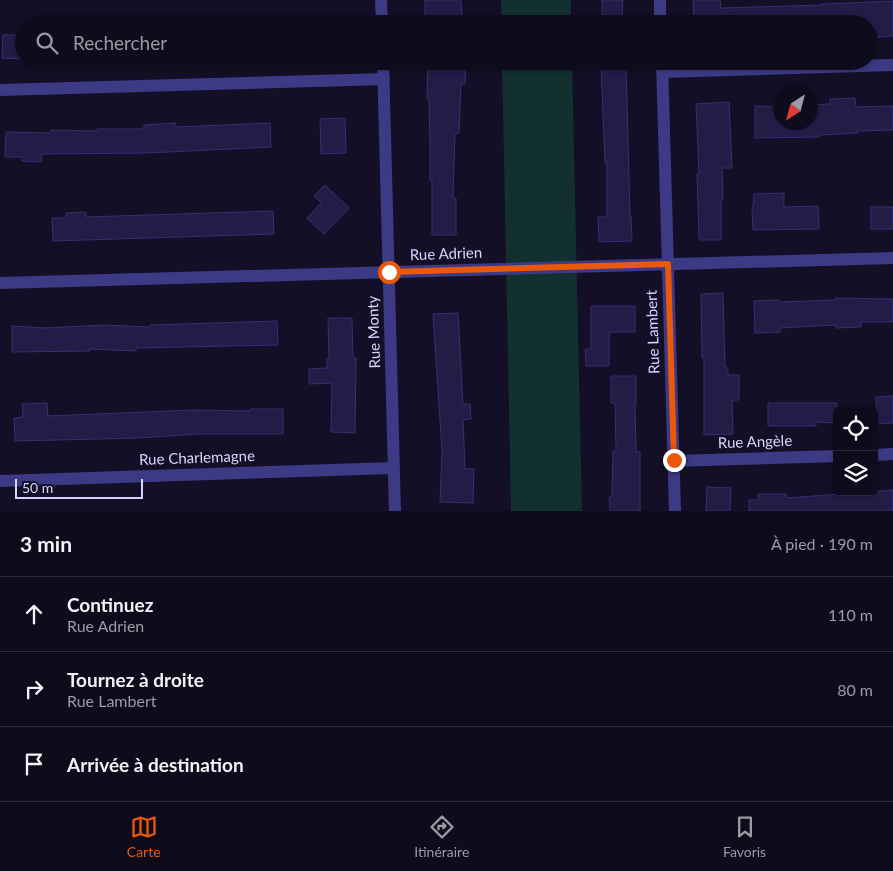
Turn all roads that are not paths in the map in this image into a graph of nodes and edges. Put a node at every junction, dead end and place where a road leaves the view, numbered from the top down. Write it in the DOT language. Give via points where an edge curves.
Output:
graph roads {
  1 [pos="381,0"];
  2 [pos="660,0"];
  3 [pos="382,15"];
  4 [pos="660,15"];
  5 [pos="878,65"];
  6 [pos="893,65"];
  7 [pos="384,70"];
  8 [pos="662,70"];
  9 [pos="384,79"];
  10 [pos="0,90"];
  11 [pos="893,258"];
  12 [pos="668,264"];
  13 [pos="389,272"];
  14 [pos="0,283"];
  15 [pos="893,454"];
  16 [pos="878,455"];
  17 [pos="833,456"];
  18 [pos="674,460"];
  19 [pos="394,468"];
  20 [pos="0,481"];
  21 [pos="395,511"];
  22 [pos="675,511"];
  1 -- 3 [label="street"];
  2 -- 4 [label="street"];
  5 -- 6 [label="street"];
  7 -- 9 [label="street, Rue Monty"];
  8 -- 12 [label="street, Rue Lambert"];
  9 -- 10 [label="street"];
  9 -- 13 [label="street, Rue Monty"];
  11 -- 12 [label="street, Rue Adrien"];
  12 -- 13 [label="street, Rue Adrien"];
  12 -- 18 [label="street, Rue Lambert"];
  13 -- 14 [label="street, Rue Adrien"];
  13 -- 19 [label="street, Rue Monty"];
  15 -- 16 [label="street"];
  17 -- 18 [label="street, Rue Angèle"];
  18 -- 22 [label="street, Rue Lambert"];
  19 -- 20 [label="street, Rue Charlemagne"];
  19 -- 21 [label="street, Rue Monty"];
}
